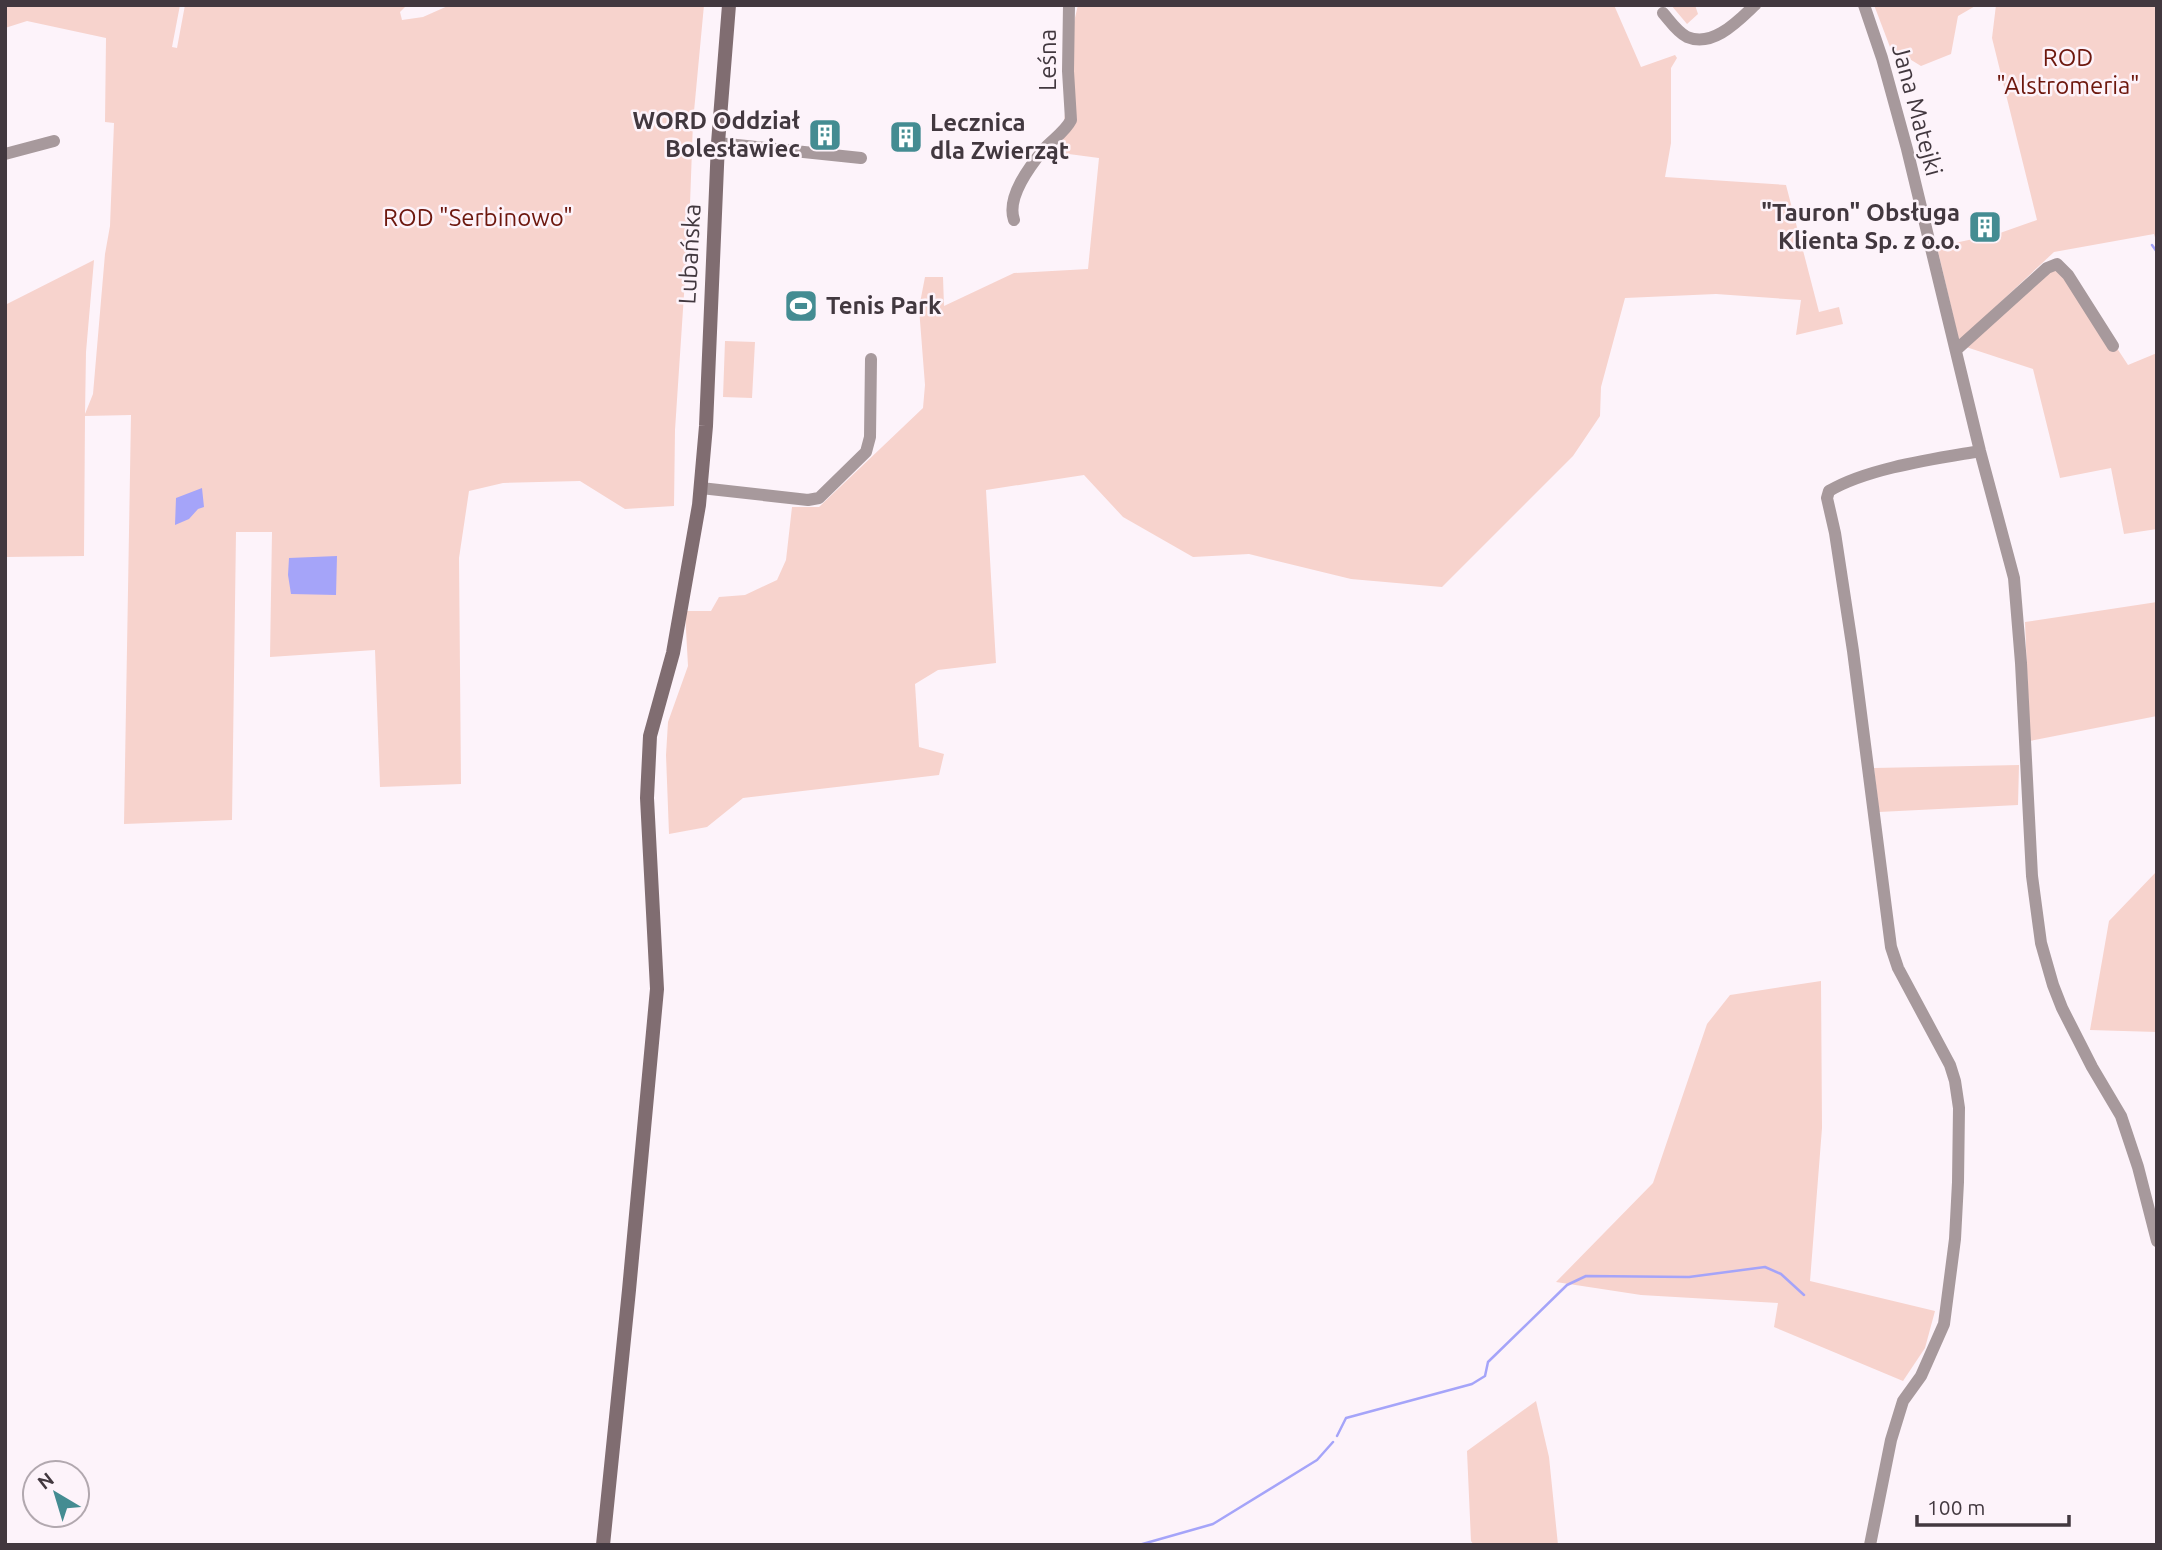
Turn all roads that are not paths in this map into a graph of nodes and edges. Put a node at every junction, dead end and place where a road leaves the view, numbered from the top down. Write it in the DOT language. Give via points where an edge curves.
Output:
graph roads {
  1 [pos="729,5"];
  2 [pos="1069,5"];
  3 [pos="1755,5"];
  4 [pos="1864,5"];
  5 [pos="1664,13"];
  6 [pos="54,141"];
  7 [pos="718,142"];
  8 [pos="5,154"];
  9 [pos="861,158"];
  10 [pos="1014,220"];
  11 [pos="2113,346"];
  12 [pos="1956,350"];
  13 [pos="871,359"];
  14 [pos="1980,451"];
  15 [pos="701,488"];
  16 [pos="2157,1241"];
  17 [pos="603,1545"];
  18 [pos="1870,1545"];
  1 -- 7 [label="street, Lubańska"];
  2 -- 10 [label="street, Leśna" via="1071,120 1025,176 1012,207"];
  3 -- 5 [label="street" via="1721,34 1703,40 1676,29"];
  4 -- 12 [label="street, Jana Matejki" via="1904,137"];
  6 -- 8 [label="street"];
  7 -- 9 [label="street"];
  7 -- 15 [label="street, Lubańska"];
  11 -- 12 [label="street" via="2057,264"];
  12 -- 14 [label="street, Jana Matejki"];
  13 -- 15 [label="street" via="866,452 819,498"];
  14 -- 16 [label="street, Jana Matejki" via="2014,578 2031,863 2041,943 2062,1008 2121,1116"];
  14 -- 18 [label="street" via="1851,481 1829,491 1827,498 1854,660 1891,947 1950,1065 1959,1108 1955,1240 1944,1324 1925,1368 1903,1401"];
  15 -- 17 [label="street, Lubańska" via="673,653 650,736 647,798 657,989"];
}
